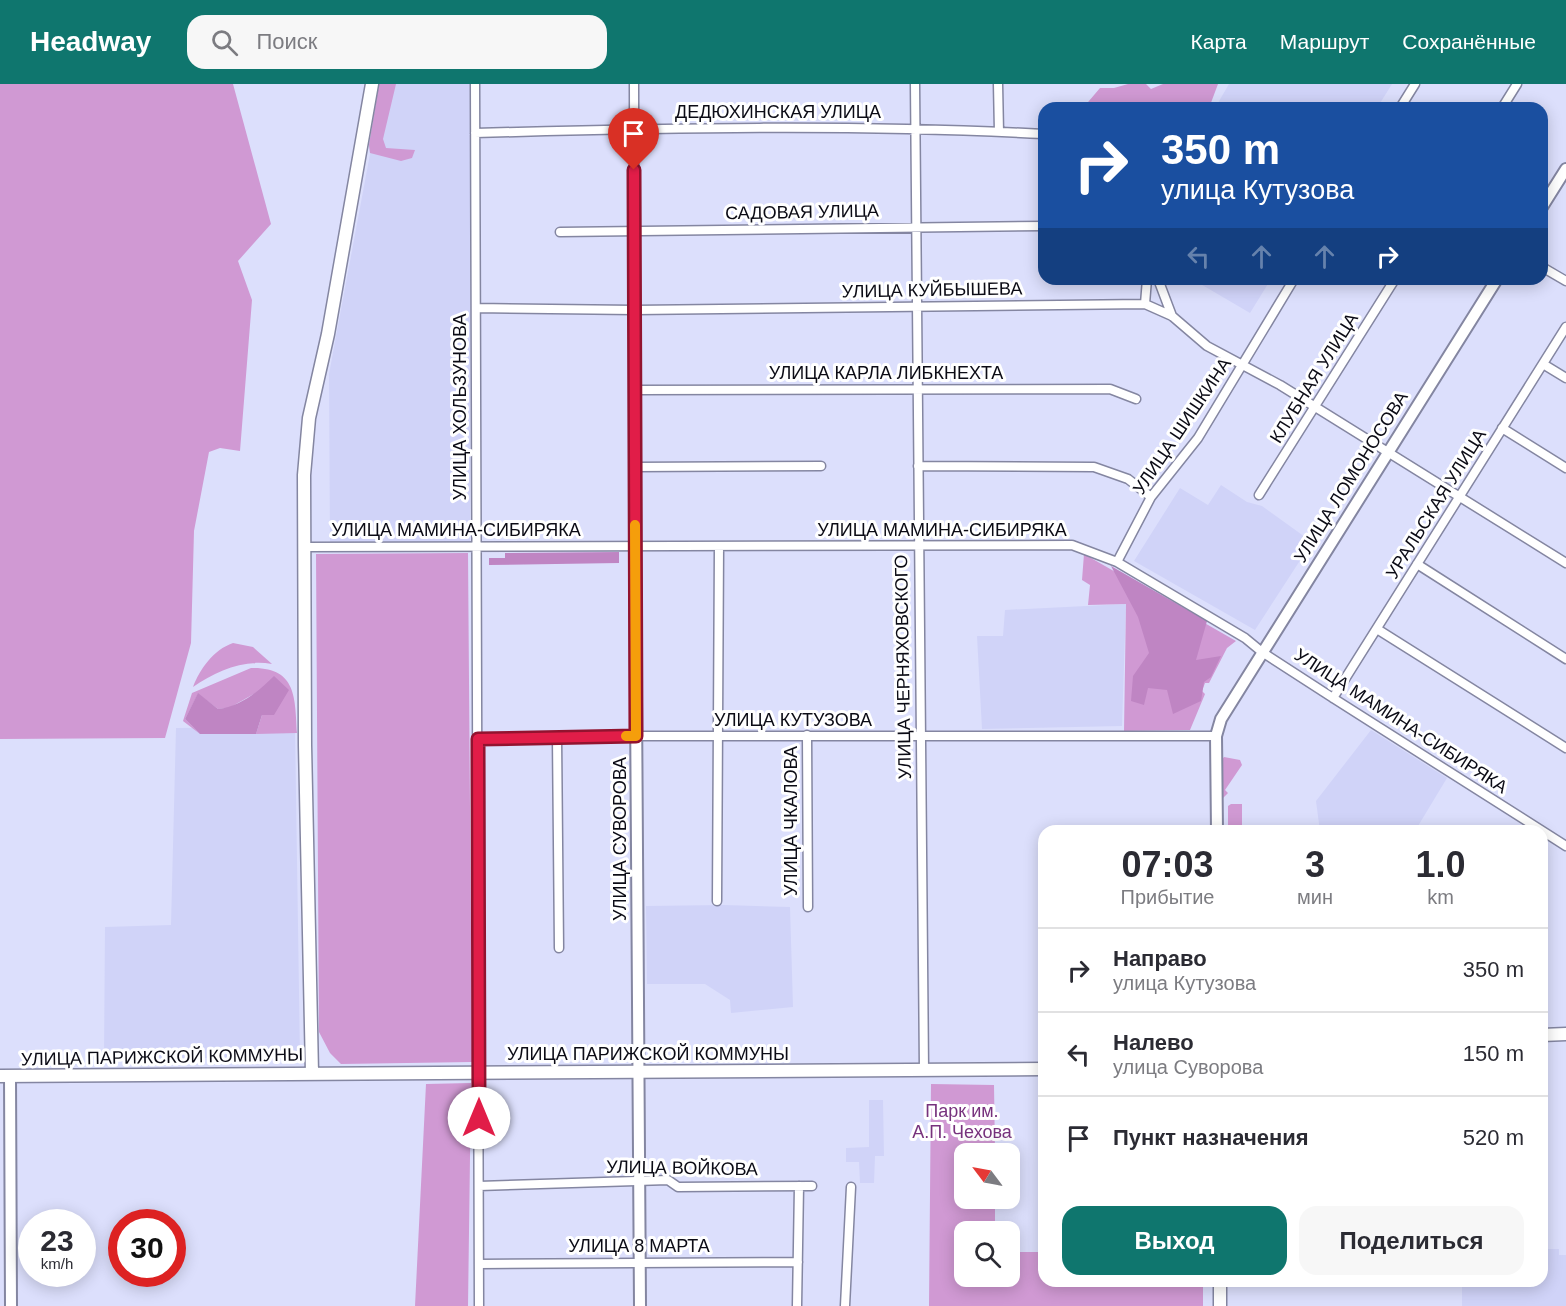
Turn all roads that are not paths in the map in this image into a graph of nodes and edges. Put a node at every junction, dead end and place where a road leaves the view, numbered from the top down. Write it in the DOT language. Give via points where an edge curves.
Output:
graph roads {
  1 [pos="372,84"];
  2 [pos="475,84"];
  3 [pos="634,84"];
  4 [pos="915,84"];
  5 [pos="998,84"];
  6 [pos="1415,84"];
  7 [pos="1517,84"];
  8 [pos="1404,102"];
  9 [pos="1506,102"];
  10 [pos="915,128"];
  11 [pos="634,129"];
  12 [pos="999,132"];
  13 [pos="475,133"];
  14 [pos="1038,134"];
  15 [pos="1566,169"];
  16 [pos="1548,198"];
  17 [pos="1038,226"];
  18 [pos="916,228"];
  19 [pos="634,231"];
  20 [pos="560,232"];
  21 [pos="1548,270"];
  22 [pos="1566,281"];
  23 [pos="1147,285"];
  24 [pos="1160,285"];
  25 [pos="1290,285"];
  26 [pos="1391,285"];
  27 [pos="1493,285"];
  28 [pos="1145,304"];
  29 [pos="917,307"];
  30 [pos="476,308"];
  31 [pos="634,310"];
  32 [pos="1172,316"];
  33 [pos="1566,327"];
  34 [pos="1244,364"];
  35 [pos="1543,364"];
  36 [pos="1566,378"];
  37 [pos="918,389"];
  38 [pos="635,390"];
  39 [pos="1136,399"];
  40 [pos="1316,406"];
  41 [pos="1502,428"];
  42 [pos="1389,451"];
  43 [pos="821,466"];
  44 [pos="918,466"];
  45 [pos="635,467"];
  46 [pos="1566,468"];
  47 [pos="1259,495"];
  48 [pos="1461,496"];
  49 [pos="1151,497"];
  50 [pos="918,545"];
  51 [pos="719,546"];
  52 [pos="304,547"];
  53 [pos="477,547"];
  54 [pos="635,547"];
  55 [pos="1118,562"];
  56 [pos="1566,563"];
  57 [pos="1417,564"];
  58 [pos="1377,629"];
  59 [pos="1262,652"];
  60 [pos="1566,659"];
  61 [pos="1333,698"];
  62 [pos="807,735"];
  63 [pos="636,736"];
  64 [pos="718,736"];
  65 [pos="1216,736"];
  66 [pos="920,737"];
  67 [pos="557,738"];
  68 [pos="478,739"];
  69 [pos="1566,748"];
  70 [pos="1217,825"];
  71 [pos="1533,825"];
  72 [pos="1548,835"];
  73 [pos="1566,846"];
  74 [pos="717,901"];
  75 [pos="808,907"];
  76 [pos="559,948"];
  77 [pos="1566,1034"];
  78 [pos="1548,1035"];
  79 [pos="1038,1069"];
  80 [pos="924,1070"];
  81 [pos="312,1073"];
  82 [pos="479,1073"];
  83 [pos="638,1073"];
  84 [pos="5,1076"];
  85 [pos="639,1181"];
  86 [pos="479,1186"];
  87 [pos="800,1186"];
  88 [pos="812,1186"];
  89 [pos="851,1187"];
  90 [pos="798,1262"];
  91 [pos="639,1263"];
  92 [pos="479,1264"];
  93 [pos="1221,1287"];
  94 [pos="10,1306"];
  95 [pos="479,1306"];
  96 [pos="640,1306"];
  97 [pos="797,1306"];
  98 [pos="845,1306"];
  99 [pos="1220,1306"];
  1 -- 52 [label="main road" via="328,334 309,418"];
  2 -- 13 [label="street, УЛИЦА ХОЛЬЗУНОВА"];
  3 -- 11 [label="street, УЛИЦА СУВОРОВА"];
  4 -- 10 [label="street, УЛИЦА ЧЕРНЯХОВСКОГО"];
  5 -- 12 [label="street"];
  6 -- 8 [label="street"];
  7 -- 9 [label="street"];
  10 -- 11 [label="street, ДЕДЮХИНСКАЯ УЛИЦА"];
  10 -- 12 [label="street, ДЕДЮХИНСКАЯ УЛИЦА"];
  10 -- 18 [label="street, УЛИЦА ЧЕРНЯХОВСКОГО"];
  11 -- 13 [label="street, ДЕДЮХИНСКАЯ УЛИЦА"];
  11 -- 19 [label="street, УЛИЦА СУВОРОВА"];
  12 -- 14 [label="street, ДЕДЮХИНСКАЯ УЛИЦА"];
  13 -- 30 [label="street, УЛИЦА ХОЛЬЗУНОВА"];
  15 -- 16 [label="street"];
  17 -- 18 [label="street, САДОВАЯ УЛИЦА"];
  18 -- 19 [label="street, САДОВАЯ УЛИЦА"];
  18 -- 29 [label="street, УЛИЦА ЧЕРНЯХОВСКОГО"];
  19 -- 20 [label="street, САДОВАЯ УЛИЦА"];
  19 -- 31 [label="street, УЛИЦА СУВОРОВА"];
  21 -- 22 [label="street"];
  23 -- 28 [label="street"];
  24 -- 32 [label="street"];
  25 -- 34 [label="street, УЛИЦА ШИШКИНА"];
  26 -- 40 [label="street, КЛУБНАЯ УЛИЦА"];
  27 -- 42 [label="street, УЛИЦА ЛОМОНОСОВА"];
  28 -- 29 [label="street, УЛИЦА КУЙБЫШЕВА"];
  28 -- 32 [label="street, УЛИЦА КУЙБЫШЕВА"];
  29 -- 31 [label="street, УЛИЦА КУЙБЫШЕВА"];
  29 -- 37 [label="street, УЛИЦА ЧЕРНЯХОВСКОГО"];
  30 -- 31 [label="street, УЛИЦА КУЙБЫШЕВА"];
  30 -- 53 [label="street, УЛИЦА ХОЛЬЗУНОВА"];
  31 -- 38 [label="street, УЛИЦА СУВОРОВА"];
  32 -- 34 [label="street, УЛИЦА КУЙБЫШЕВА" via="1207,346"];
  33 -- 35 [label="street, УРАЛЬСКАЯ УЛИЦА"];
  34 -- 40 [label="street, УЛИЦА КУЙБЫШЕВА"];
  34 -- 49 [label="street, УЛИЦА ШИШКИНА" via="1198,438"];
  35 -- 36 [label="street"];
  35 -- 41 [label="street, УРАЛЬСКАЯ УЛИЦА"];
  37 -- 38 [label="street, УЛИЦА КАРЛА ЛИБКНЕХТА"];
  37 -- 39 [label="street, УЛИЦА КАРЛА ЛИБКНЕХТА" via="1110,388"];
  37 -- 44 [label="street, УЛИЦА ЧЕРНЯХОВСКОГО"];
  38 -- 45 [label="street, УЛИЦА СУВОРОВА"];
  40 -- 42 [label="street, УЛИЦА КУЙБЫШЕВА"];
  40 -- 47 [label="street, КЛУБНАЯ УЛИЦА"];
  41 -- 46 [label="street"];
  41 -- 48 [label="street, УРАЛЬСКАЯ УЛИЦА"];
  42 -- 48 [label="street, УЛИЦА КУЙБЫШЕВА"];
  42 -- 59 [label="street, УЛИЦА ЛОМОНОСОВА"];
  43 -- 45 [label="street"];
  44 -- 49 [label="street" via="1094,467 1128,479"];
  44 -- 50 [label="street, УЛИЦА ЧЕРНЯХОВСКОГО"];
  45 -- 54 [label="street, УЛИЦА СУВОРОВА"];
  48 -- 56 [label="street, УЛИЦА КУЙБЫШЕВА"];
  48 -- 57 [label="street, УРАЛЬСКАЯ УЛИЦА"];
  49 -- 55 [label="street, УЛИЦА ШИШКИНА"];
  50 -- 51 [label="street, УЛИЦА МАМИНА-СИБИРЯКА"];
  50 -- 55 [label="street, УЛИЦА МАМИНА-СИБИРЯКА" via="1072,545"];
  50 -- 66 [label="street, УЛИЦА ЧЕРНЯХОВСКОГО"];
  51 -- 54 [label="street, УЛИЦА МАМИНА-СИБИРЯКА"];
  51 -- 64 [label="street"];
  52 -- 53 [label="street, УЛИЦА МАМИНА-СИБИРЯКА"];
  52 -- 81 [label="main road"];
  53 -- 54 [label="street, УЛИЦА МАМИНА-СИБИРЯКА"];
  53 -- 68 [label="street, УЛИЦА ХОЛЬЗУНОВА"];
  54 -- 63 [label="street, УЛИЦА СУВОРОВА"];
  55 -- 59 [label="street, УЛИЦА МАМИНА-СИБИРЯКА"];
  57 -- 58 [label="street, УРАЛЬСКАЯ УЛИЦА"];
  57 -- 60 [label="street"];
  58 -- 61 [label="street, УРАЛЬСКАЯ УЛИЦА"];
  58 -- 69 [label="street"];
  59 -- 61 [label="street, УЛИЦА МАМИНА-СИБИРЯКА"];
  59 -- 65 [label="street, УЛИЦА ЛОМОНОСОВА" via="1221,719"];
  61 -- 71 [label="street, УЛИЦА МАМИНА-СИБИРЯКА"];
  62 -- 64 [label="street, УЛИЦА КУТУЗОВА"];
  62 -- 66 [label="street, УЛИЦА КУТУЗОВА"];
  62 -- 75 [label="street, УЛИЦА ЧКАЛОВА"];
  63 -- 64 [label="street, УЛИЦА КУТУЗОВА"];
  63 -- 67 [label="street, УЛИЦА КУТУЗОВА"];
  63 -- 83 [label="street, УЛИЦА СУВОРОВА"];
  64 -- 74 [label="street"];
  65 -- 66 [label="street, УЛИЦА КУТУЗОВА"];
  65 -- 70 [label="street, УЛИЦА ЛОМОНОСОВА"];
  66 -- 80 [label="street, УЛИЦА ЧЕРНЯХОВСКОГО"];
  67 -- 68 [label="street, УЛИЦА КУТУЗОВА"];
  67 -- 76 [label="street"];
  68 -- 82 [label="street, УЛИЦА ХОЛЬЗУНОВА"];
  72 -- 73 [label="street, УЛИЦА МАМИНА-СИБИРЯКА"];
  77 -- 78 [label="main road"];
  79 -- 80 [label="main road, УЛИЦА ПАРИЖСКОЙ КОММУНЫ"];
  80 -- 83 [label="main road, УЛИЦА ПАРИЖСКОЙ КОММУНЫ"];
  81 -- 82 [label="main road, УЛИЦА ПАРИЖСКОЙ КОММУНЫ"];
  81 -- 84 [label="main road, УЛИЦА ПАРИЖСКОЙ КОММУНЫ"];
  82 -- 83 [label="main road, УЛИЦА ПАРИЖСКОЙ КОММУНЫ"];
  82 -- 86 [label="street, УЛИЦА ХОЛЬЗУНОВА"];
  83 -- 85 [label="street, УЛИЦА СУВОРОВА"];
  84 -- 94 [label="street"];
  85 -- 86 [label="street, УЛИЦА ВОЙКОВА"];
  85 -- 87 [label="street, УЛИЦА ВОЙКОВА" via="668,1180 678,1186"];
  85 -- 91 [label="street, УЛИЦА СУВОРОВА"];
  86 -- 92 [label="street, УЛИЦА ХОЛЬЗУНОВА"];
  87 -- 88 [label="street, УЛИЦА ВОЙКОВА"];
  87 -- 90 [label="street"];
  89 -- 98 [label="street"];
  90 -- 91 [label="street, УЛИЦА 8 МАРТА"];
  90 -- 97 [label="street"];
  91 -- 92 [label="street, УЛИЦА 8 МАРТА"];
  91 -- 96 [label="street, УЛИЦА СУВОРОВА"];
  92 -- 95 [label="street, УЛИЦА ХОЛЬЗУНОВА"];
  93 -- 99 [label="main road"];
}
